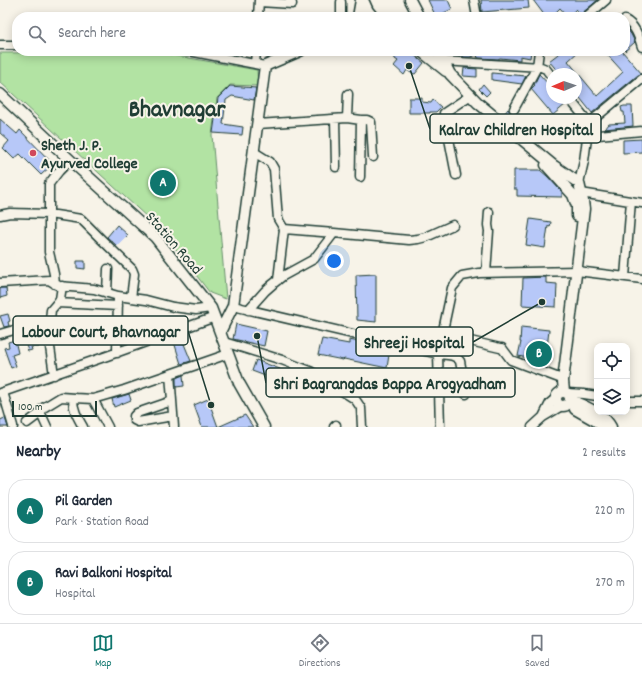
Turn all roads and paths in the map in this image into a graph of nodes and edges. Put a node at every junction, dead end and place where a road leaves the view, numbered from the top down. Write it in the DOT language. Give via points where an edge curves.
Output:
graph roads {
  1 [pos="362,0"];
  2 [pos="410,0"];
  3 [pos="474,0"];
  4 [pos="606,0"];
  5 [pos="259,1"];
  6 [pos="340,2"];
  7 [pos="292,4"];
  8 [pos="258,12"];
  9 [pos="341,12"];
  10 [pos="359,12"];
  11 [pos="369,12"];
  12 [pos="416,12"];
  13 [pos="476,12"];
  14 [pos="592,12"];
  15 [pos="630,24"];
  16 [pos="0,45"];
  17 [pos="12,45"];
  18 [pos="642,47"];
  19 [pos="214,56"];
  20 [pos="256,56"];
  21 [pos="288,56"];
  22 [pos="427,56"];
  23 [pos="440,56"];
  24 [pos="538,56"];
  25 [pos="443,61"];
  26 [pos="255,64"];
  27 [pos="265,66"];
  28 [pos="537,67"];
  29 [pos="546,69"];
  30 [pos="450,74"];
  31 [pos="642,79"];
  32 [pos="0,94"];
  33 [pos="348,94"];
  34 [pos="471,96"];
  35 [pos="574,104"];
  36 [pos="514,109"];
  37 [pos="347,118"];
  38 [pos="334,119"];
  39 [pos="361,120"];
  40 [pos="589,123"];
  41 [pos="258,124"];
  42 [pos="642,131"];
  43 [pos="587,136"];
  44 [pos="530,146"];
  45 [pos="254,152"];
  46 [pos="373,157"];
  47 [pos="70,160"];
  48 [pos="336,167"];
  49 [pos="456,176"];
  50 [pos="360,177"];
  51 [pos="580,193"];
  52 [pos="631,201"];
  53 [pos="642,203"];
  54 [pos="490,212"];
  55 [pos="49,214"];
  56 [pos="0,215"];
  57 [pos="452,225"];
  58 [pos="284,229"];
  59 [pos="334,233"];
  60 [pos="108,269"];
  61 [pos="574,272"];
  62 [pos="486,273"];
  63 [pos="625,277"];
  64 [pos="642,279"];
  65 [pos="278,280"];
  66 [pos="0,283"];
  67 [pos="59,285"];
  68 [pos="107,293"];
  69 [pos="118,296"];
  70 [pos="131,298"];
  71 [pos="57,303"];
  72 [pos="118,306"];
  73 [pos="233,306"];
  74 [pos="248,310"];
  75 [pos="213,313"];
  76 [pos="28,326"];
  77 [pos="220,332"];
  78 [pos="0,334"];
  79 [pos="466,340"];
  80 [pos="224,342"];
  81 [pos="117,353"];
  82 [pos="228,354"];
  83 [pos="438,354"];
  84 [pos="170,374"];
  85 [pos="54,375"];
  86 [pos="559,378"];
  87 [pos="2,392"];
  88 [pos="466,394"];
  89 [pos="594,396"];
  90 [pos="75,398"];
  91 [pos="564,398"];
  92 [pos="93,399"];
  93 [pos="630,400"];
  94 [pos="172,401"];
  95 [pos="642,401"];
  96 [pos="40,414"];
  97 [pos="173,416"];
  98 [pos="31,423"];
  99 [pos="12,426"];
  100 [pos="47,427"];
  101 [pos="83,427"];
  102 [pos="108,427"];
  103 [pos="174,427"];
  104 [pos="264,427"];
  105 [pos="362,427"];
  106 [pos="440,427"];
  107 [pos="532,427"];
  108 [pos="603,427"];
  109 [pos="611,427"];
  1 -- 10 [label="main road"];
  1 -- 11 [label="main road"];
  2 -- 12 [label="main road"];
  3 -- 13 [label="street"];
  4 -- 14 [label="street"];
  5 -- 7 [label="street"];
  5 -- 8 [label="street"];
  6 -- 9 [label="street"];
  15 -- 18 [label="street" via="637,32"];
  16 -- 17 [label="street"];
  19 -- 26 [label="street"];
  20 -- 26 [label="street"];
  21 -- 27 [label="main road"];
  22 -- 30 [label="main road"];
  23 -- 25 [label="main road"];
  24 -- 28 [label="street"];
  25 -- 28 [label="street"];
  25 -- 30 [label="main road"];
  26 -- 27 [label="street"];
  27 -- 41 [label="main road"];
  28 -- 29 [label="street"];
  28 -- 36 [label="street"];
  30 -- 34 [label="main road"];
  31 -- 40 [label="street"];
  32 -- 47 [label="main road, Station Road"];
  33 -- 37 [label="street"];
  34 -- 44 [label="main road"];
  34 -- 49 [label="street" via="444,113"];
  35 -- 40 [label="street"];
  37 -- 38 [label="street"];
  37 -- 39 [label="street"];
  38 -- 41 [label="street"];
  38 -- 48 [label="street"];
  39 -- 46 [label="street" via="371,122"];
  39 -- 50 [label="street"];
  40 -- 43 [label="street"];
  41 -- 45 [label="main road"];
  42 -- 43 [label="street"];
  43 -- 51 [label="street"];
  44 -- 51 [label="main road"];
  44 -- 51 [label="main road" via="572,195"];
  45 -- 58 [label="street" via="270,162 274,169 278,219"];
  45 -- 73 [label="main road"];
  47 -- 55 [label="street" via="49,184"];
  47 -- 75 [label="main road, Station Road" via="155,237"];
  51 -- 52 [label="street"];
  51 -- 61 [label="main road"];
  52 -- 53 [label="street"];
  52 -- 63 [label="street"];
  54 -- 62 [label="street"];
  55 -- 56 [label="street"];
  55 -- 67 [label="street" via="49,252"];
  55 -- 70 [label="street" via="81,219 132,269 134,274"];
  57 -- 59 [label="street" via="418,239 409,240"];
  58 -- 59 [label="street"];
  58 -- 65 [label="street"];
  59 -- 65 [label="street" via="314,259"];
  60 -- 68 [label="street"];
  61 -- 62 [label="street"];
  61 -- 63 [label="street"];
  61 -- 86 [label="main road" via="560,350"];
  61 -- 91 [label="main road" via="563,380"];
  62 -- 83 [label="street" via="462,276 452,288"];
  63 -- 64 [label="street"];
  65 -- 74 [label="street"];
  66 -- 67 [label="street" via="49,280"];
  67 -- 68 [label="street"];
  67 -- 71 [label="street" via="60,299"];
  68 -- 69 [label="street"];
  69 -- 70 [label="street"];
  69 -- 72 [label="street"];
  70 -- 75 [label="street"];
  71 -- 72 [label="street"];
  71 -- 85 [label="street" via="51,310 49,329"];
  72 -- 81 [label="street"];
  73 -- 74 [label="street"];
  73 -- 77 [label="main road"];
  74 -- 83 [label="street"];
  75 -- 77 [label="main road, Station Road"];
  75 -- 81 [label="street"];
  76 -- 78 [label="street"];
  77 -- 80 [label="main road, Station Road"];
  79 -- 86 [label="street" via="502,348 511,360"];
  80 -- 82 [label="main road, Station Road"];
  80 -- 105 [label="street" via="282,360 310,372 355,399 361,408"];
  81 -- 85 [label="street"];
  82 -- 84 [label="street"];
  82 -- 104 [label="main road, Station Road" via="239,383"];
  83 -- 88 [label="street" via="457,357 460,361"];
  83 -- 106 [label="street"];
  84 -- 92 [label="street"];
  84 -- 94 [label="street"];
  85 -- 87 [label="street"];
  86 -- 91 [label="main road"];
  87 -- 99 [label="street"];
  89 -- 91 [label="street" via="584,394"];
  90 -- 92 [label="street"];
  90 -- 96 [label="street" via="61,397 43,408"];
  90 -- 101 [label="street" via="73,403 76,414"];
  91 -- 107 [label="street"];
  91 -- 108 [label="main road"];
  91 -- 109 [label="main road" via="595,412"];
  92 -- 102 [label="street"];
  93 -- 95 [label="street"];
  94 -- 97 [label="street"];
  94 -- 97 [label="street" via="137,413 133,418 138,422"];
  96 -- 98 [label="street"];
  96 -- 100 [label="street"];
  97 -- 103 [label="street"];
}
